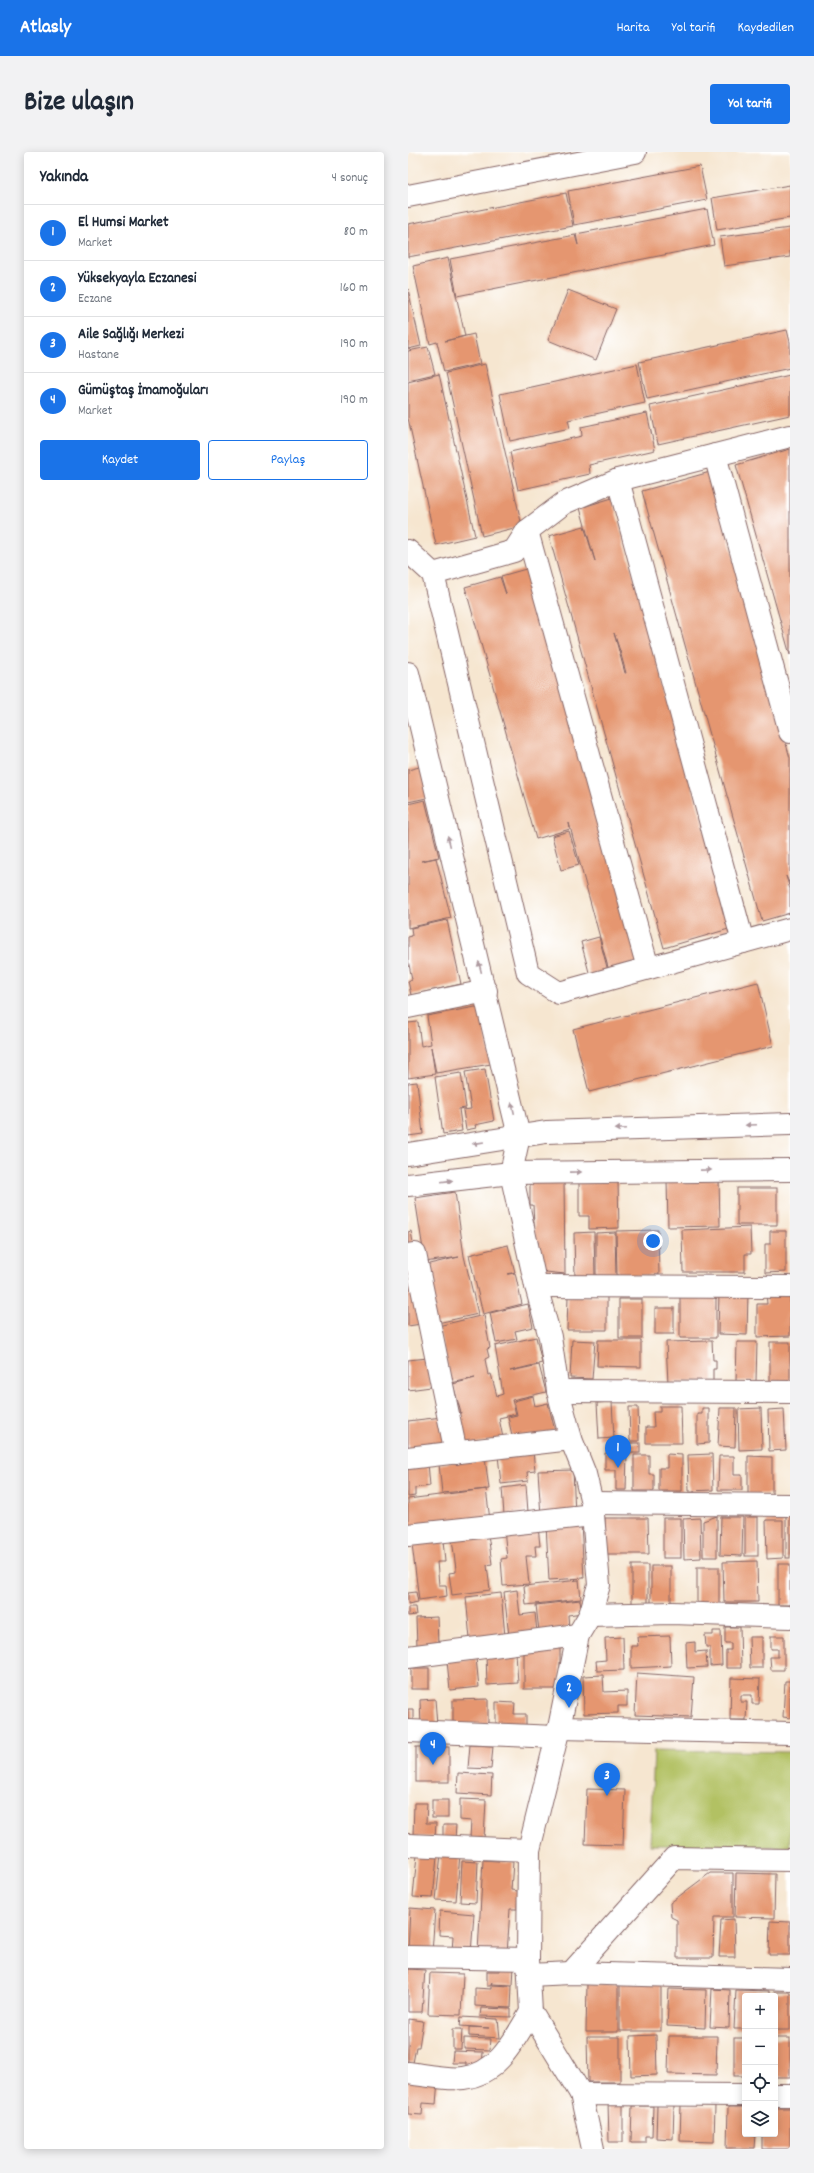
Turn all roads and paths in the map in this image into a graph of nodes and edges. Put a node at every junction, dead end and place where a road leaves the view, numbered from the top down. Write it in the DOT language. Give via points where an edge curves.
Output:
graph roads {
  1 [pos="635,152"];
  2 [pos="588,156"];
  3 [pos="408,196"];
  4 [pos="790,436"];
  5 [pos="715,455"];
  6 [pos="618,480"];
  7 [pos="527,530"];
  8 [pos="408,551"];
  9 [pos="433,574"];
  10 [pos="408,673"];
  11 [pos="790,732"];
  12 [pos="790,929"];
  13 [pos="743,942"];
  14 [pos="648,968"];
  15 [pos="486,991"];
  16 [pos="408,1006"];
  17 [pos="790,1124"];
  18 [pos="519,1136"];
  19 [pos="408,1154"];
  20 [pos="790,1170"];
  21 [pos="512,1173"];
  22 [pos="408,1185"];
  23 [pos="408,1255"];
  24 [pos="536,1286"];
  25 [pos="790,1287"];
  26 [pos="558,1391"];
  27 [pos="790,1392"];
  28 [pos="571,1439"];
  29 [pos="456,1453"];
  30 [pos="408,1458"];
  31 [pos="790,1506"];
  32 [pos="592,1509"];
  33 [pos="408,1535"];
  34 [pos="590,1615"];
  35 [pos="790,1617"];
  36 [pos="578,1635"];
  37 [pos="408,1657"];
  38 [pos="408,1731"];
  39 [pos="558,1733"];
  40 [pos="790,1733"];
  41 [pos="408,1845"];
  42 [pos="529,1850"];
  43 [pos="790,1860"];
  44 [pos="408,1957"];
  45 [pos="529,1967"];
  46 [pos="572,1974"];
  47 [pos="790,1979"];
  48 [pos="531,2012"];
  49 [pos="408,2073"];
  50 [pos="582,2094"];
  51 [pos="742,2095"];
  52 [pos="778,2095"];
  53 [pos="790,2095"];
  54 [pos="593,2149"];
  1 -- 2 [label="street"];
  2 -- 3 [label="street"];
  4 -- 5 [label="street"];
  5 -- 6 [label="street"];
  5 -- 11 [label="street"];
  6 -- 7 [label="street" via="564,503"];
  6 -- 13 [label="street"];
  7 -- 9 [label="street" via="514,551"];
  7 -- 14 [label="street"];
  8 -- 9 [label="street"];
  9 -- 14 [label="street" via="528,973 559,993"];
  15 -- 10 [label="street, one-way"];
  12 -- 13 [label="street"];
  13 -- 14 [label="street"];
  15 -- 16 [label="street"];
  18 -- 15 [label="street, one-way"];
  17 -- 18 [label="street, one-way" via="546,1132"];
  18 -- 19 [label="street, one-way"];
  18 -- 21 [label="street"];
  21 -- 20 [label="street, one-way"];
  22 -- 21 [label="street, one-way"];
  21 -- 24 [label="street"];
  23 -- 29 [label="street" via="415,1254"];
  24 -- 25 [label="street"];
  24 -- 26 [label="street" via="550,1337"];
  26 -- 27 [label="street"];
  26 -- 28 [label="street"];
  28 -- 29 [label="street"];
  28 -- 32 [label="street" via="585,1474"];
  29 -- 30 [label="street"];
  31 -- 32 [label="street"];
  32 -- 33 [label="street"];
  32 -- 34 [label="street" via="599,1585"];
  34 -- 35 [label="street" via="672,1613"];
  34 -- 36 [label="street"];
  36 -- 37 [label="street"];
  36 -- 39 [label="street"];
  38 -- 39 [label="street"];
  39 -- 40 [label="street"];
  39 -- 42 [label="street"];
  41 -- 42 [label="street"];
  42 -- 45 [label="street"];
  43 -- 46 [label="street" via="674,1858"];
  44 -- 45 [label="street"];
  45 -- 46 [label="street"];
  45 -- 48 [label="street"];
  46 -- 47 [label="street"];
  48 -- 49 [label="street" via="501,2059 483,2071 464,2078"];
  48 -- 50 [label="street"];
  50 -- 51 [label="street"];
  50 -- 54 [label="street"];
  52 -- 53 [label="street"];
}
